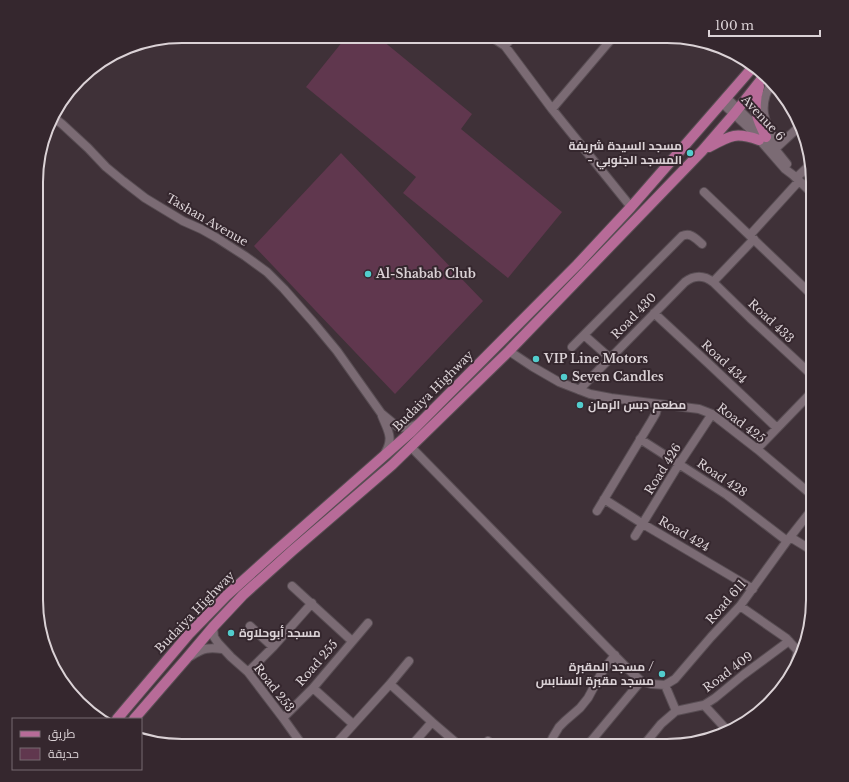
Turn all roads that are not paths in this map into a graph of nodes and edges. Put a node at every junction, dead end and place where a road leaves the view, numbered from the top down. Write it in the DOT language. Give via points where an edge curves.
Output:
graph roads {
  1 [pos="500,43"];
  2 [pos="507,43"];
  3 [pos="608,43"];
  4 [pos="505,46"];
  5 [pos="750,70"];
  6 [pos="761,80"];
  7 [pos="762,81"];
  8 [pos="769,88"];
  9 [pos="724,100"];
  10 [pos="552,109"];
  11 [pos="737,112"];
  12 [pos="58,121"];
  13 [pos="796,130"];
  14 [pos="763,138"];
  15 [pos="777,147"];
  16 [pos="702,151"];
  17 [pos="805,169"];
  18 [pos="796,178"];
  19 [pos="806,187"];
  20 [pos="704,192"];
  21 [pos="631,207"];
  22 [pos="752,237"];
  23 [pos="702,244"];
  24 [pos="713,282"];
  25 [pos="806,289"];
  26 [pos="654,313"];
  27 [pos="584,335"];
  28 [pos="572,347"];
  29 [pos="509,351"];
  30 [pos="610,358"];
  31 [pos="806,370"];
  32 [pos="579,390"];
  33 [pos="806,398"];
  34 [pos="658,404"];
  35 [pos="381,413"];
  36 [pos="712,414"];
  37 [pos="425,418"];
  38 [pos="776,428"];
  39 [pos="640,439"];
  40 [pos="412,447"];
  41 [pos="757,449"];
  42 [pos="383,458"];
  43 [pos="679,464"];
  44 [pos="806,490"];
  45 [pos="604,499"];
  46 [pos="597,511"];
  47 [pos="806,517"];
  48 [pos="643,524"];
  49 [pos="635,536"];
  50 [pos="788,539"];
  51 [pos="806,548"];
  52 [pos="292,586"];
  53 [pos="754,589"];
  54 [pos="312,603"];
  55 [pos="740,606"];
  56 [pos="368,622"];
  57 [pos="250,626"];
  58 [pos="213,627"];
  59 [pos="352,641"];
  60 [pos="789,641"];
  61 [pos="273,646"];
  62 [pos="222,649"];
  63 [pos="797,649"];
  64 [pos="615,655"];
  65 [pos="186,659"];
  66 [pos="409,661"];
  67 [pos="248,672"];
  68 [pos="641,681"];
  69 [pos="390,684"];
  70 [pos="665,685"];
  71 [pos="313,688"];
  72 [pos="704,705"];
  73 [pos="676,711"];
  74 [pos="118,718"];
  75 [pos="135,718"];
  76 [pos="283,718"];
  77 [pos="432,722"];
  78 [pos="353,724"];
  79 [pos="723,726"];
  80 [pos="298,739"];
  81 [pos="340,739"];
  82 [pos="417,739"];
  83 [pos="452,739"];
  84 [pos="552,739"];
  85 [pos="593,739"];
  86 [pos="649,739"];
  1 -- 4 [label="street"];
  2 -- 4 [label="street"];
  3 -- 10 [label="street"];
  4 -- 10 [label="street"];
  5 -- 9 [label="main road, Budaiya Highway"];
  6 -- 11 [label="main road, Budaiya Highway"];
  7 -- 14 [label="main road" via="755,106"];
  8 -- 15 [label="street" via="764,113"];
  9 -- 11 [label="street, Avenue 6"];
  9 -- 21 [label="main road, Budaiya Highway"];
  10 -- 21 [label="street"];
  11 -- 14 [label="street, Avenue 6" via="750,130"];
  11 -- 16 [label="main road, Budaiya Highway"];
  12 -- 35 [label="street, Tashan Avenue" via="106,167 145,198 217,238 267,272 314,322"];
  13 -- 15 [label="street"];
  14 -- 15 [label="street, Avenue 6"];
  14 -- 16 [label="main road" via="735,135 724,138"];
  14 -- 18 [label="street, Avenue 6" via="785,169"];
  15 -- 18 [label="street, Avenue 6"];
  16 -- 29 [label="main road, Budaiya Highway"];
  17 -- 18 [label="street"];
  18 -- 19 [label="street, Avenue 6"];
  18 -- 22 [label="street"];
  20 -- 22 [label="street"];
  21 -- 37 [label="main road, Budaiya Highway"];
  22 -- 24 [label="street"];
  22 -- 25 [label="street"];
  23 -- 27 [label="street, Road 430" via="691,235 682,236"];
  24 -- 26 [label="street, Road 430" via="699,276 691,278"];
  24 -- 31 [label="street, Road 433"];
  26 -- 30 [label="street, Road 430"];
  26 -- 38 [label="street, Road 434"];
  27 -- 28 [label="street, Road 430"];
  27 -- 30 [label="street"];
  29 -- 32 [label="street, Road 425" via="559,382"];
  29 -- 40 [label="main road, Budaiya Highway"];
  30 -- 32 [label="street, Road 430"];
  32 -- 34 [label="street, Road 425" via="590,394"];
  33 -- 38 [label="street"];
  34 -- 36 [label="street, Road 425" via="700,409"];
  34 -- 39 [label="street" via="654,417"];
  35 -- 37 [label="street" via="403,428 414,426"];
  35 -- 42 [label="street" via="390,442"];
  36 -- 41 [label="street, Road 425"];
  36 -- 43 [label="street, Road 426"];
  37 -- 42 [label="main road, Budaiya Highway"];
  38 -- 41 [label="street"];
  39 -- 43 [label="street, Road 428"];
  39 -- 45 [label="street"];
  40 -- 58 [label="main road, Budaiya Highway" via="254,585"];
  40 -- 64 [label="street"];
  41 -- 44 [label="street, Road 425"];
  42 -- 74 [label="main road, Budaiya Highway" via="226,596 189,634"];
  43 -- 48 [label="street, Road 426"];
  43 -- 50 [label="street, Road 428"];
  45 -- 46 [label="street"];
  45 -- 48 [label="street, Road 424"];
  47 -- 50 [label="street, Road 611"];
  48 -- 49 [label="street, Road 426"];
  48 -- 53 [label="street, Road 424"];
  50 -- 51 [label="street, Road 428"];
  50 -- 53 [label="street, Road 611"];
  52 -- 54 [label="street, Road 255"];
  53 -- 55 [label="street, Road 611"];
  54 -- 59 [label="street, Road 255"];
  54 -- 61 [label="street"];
  55 -- 60 [label="street"];
  55 -- 70 [label="street, Road 611" via="675,679"];
  56 -- 59 [label="street, Road 255"];
  57 -- 61 [label="street"];
  58 -- 62 [label="street, Road 253" via="214,636"];
  58 -- 65 [label="main road, Budaiya Highway"];
  59 -- 71 [label="street, Road 255"];
  60 -- 63 [label="street"];
  60 -- 72 [label="street, Road 409"];
  61 -- 67 [label="street"];
  62 -- 65 [label="street" via="207,648"];
  62 -- 67 [label="street, Road 253"];
  64 -- 68 [label="street"];
  64 -- 84 [label="street" via="588,698 565,721"];
  65 -- 75 [label="main road, Budaiya Highway"];
  66 -- 69 [label="street"];
  67 -- 76 [label="street, Road 253"];
  68 -- 70 [label="street"];
  68 -- 85 [label="street"];
  69 -- 77 [label="street"];
  69 -- 78 [label="street"];
  70 -- 73 [label="street"];
  71 -- 76 [label="street, Road 255"];
  71 -- 78 [label="street"];
  72 -- 73 [label="street, Road 409"];
  72 -- 79 [label="street"];
  73 -- 86 [label="street"];
  76 -- 80 [label="street, Road 253"];
  77 -- 82 [label="street"];
  77 -- 83 [label="street"];
  78 -- 81 [label="street"];
}
